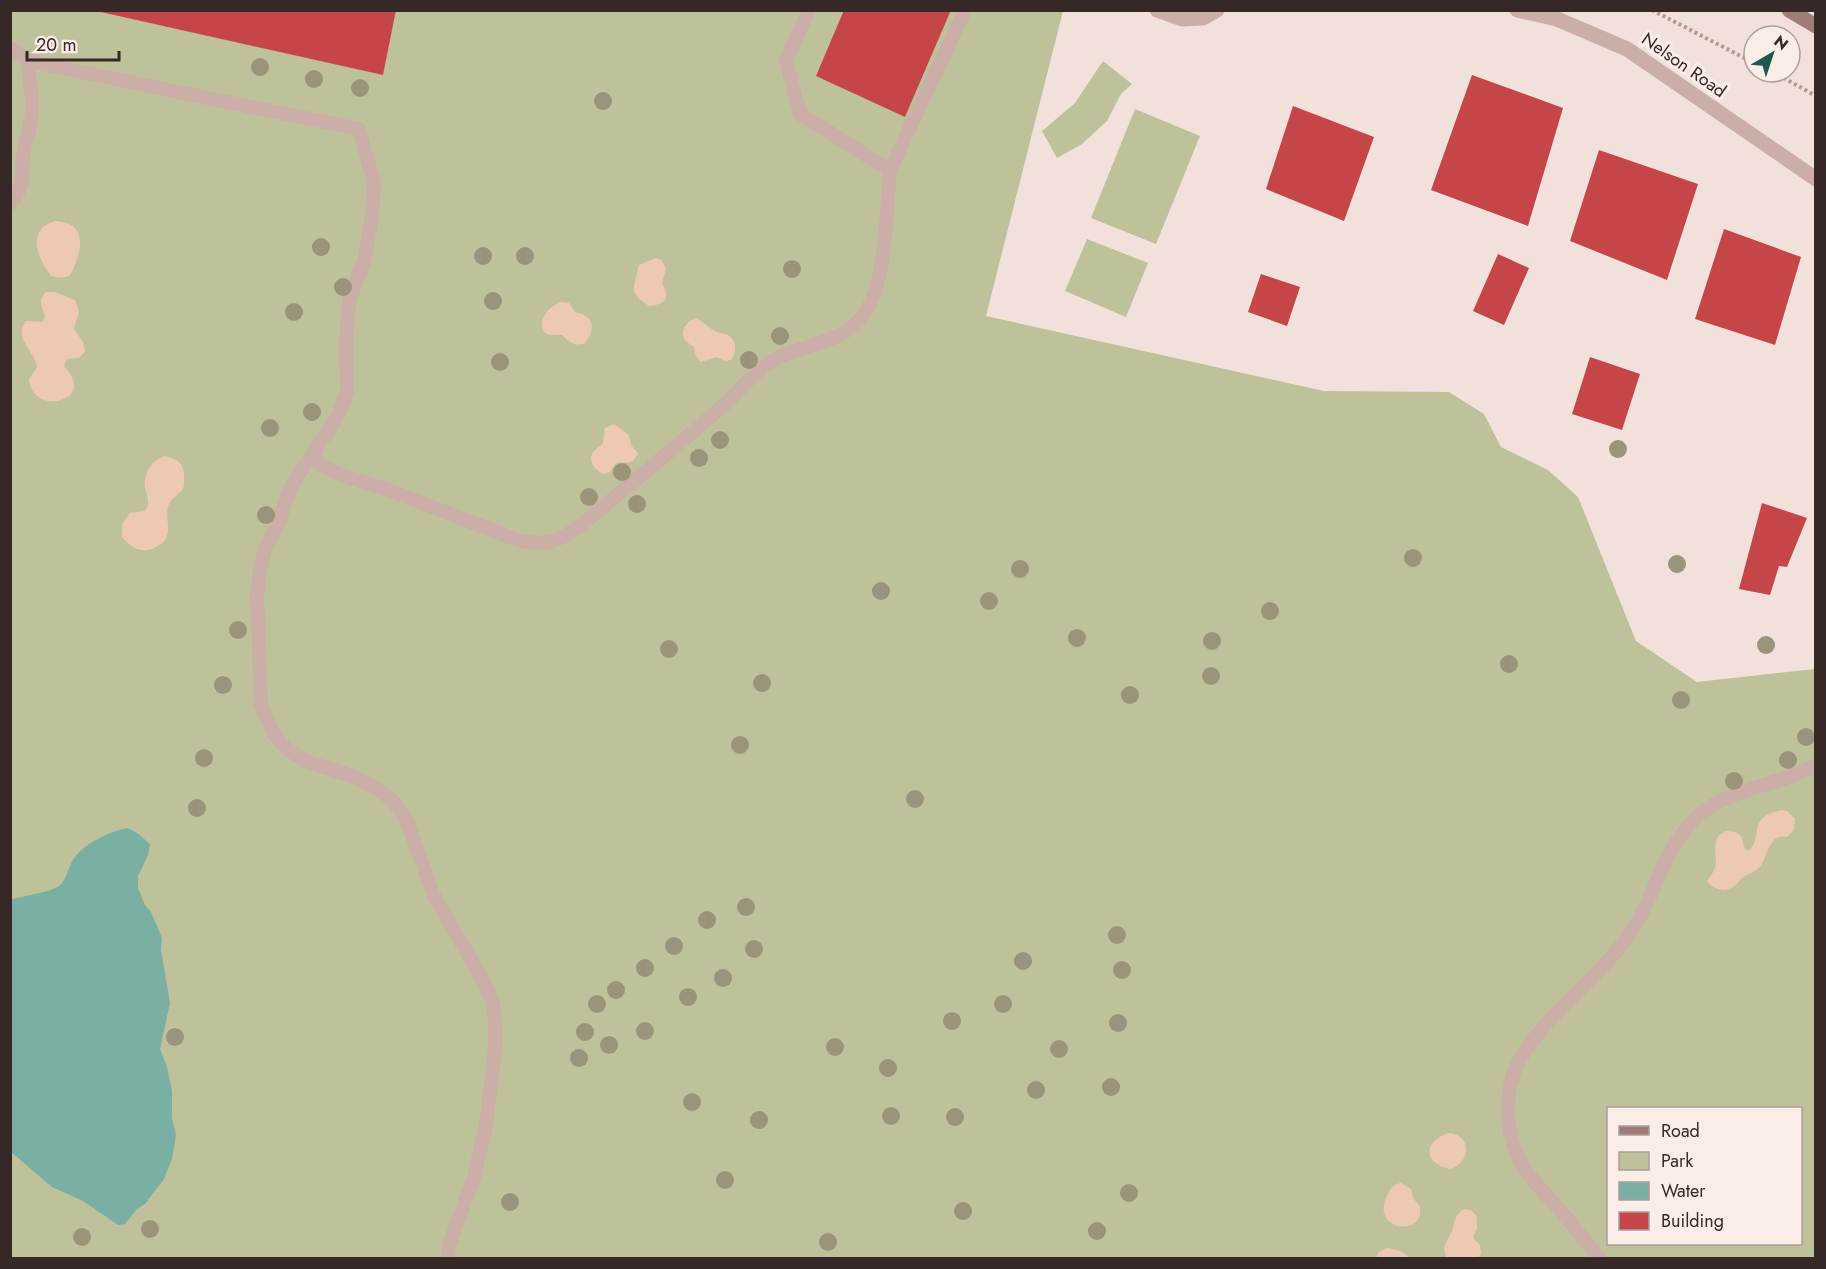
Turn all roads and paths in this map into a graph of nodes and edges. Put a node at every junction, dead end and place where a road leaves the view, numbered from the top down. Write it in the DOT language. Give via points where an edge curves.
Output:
graph roads {
  1 [pos="809,10"];
  2 [pos="965,10"];
  3 [pos="1157,10"];
  4 [pos="1217,10"];
  5 [pos="1517,10"];
  6 [pos="1652,10"];
  7 [pos="1789,10"];
  8 [pos="1815,26"];
  9 [pos="10,48"];
  10 [pos="1742,57"];
  11 [pos="28,61"];
  12 [pos="1794,84"];
  13 [pos="1815,96"];
  14 [pos="890,170"];
  15 [pos="1815,179"];
  16 [pos="10,204"];
  17 [pos="314,453"];
  18 [pos="1815,766"];
  19 [pos="447,1258"];
  20 [pos="1599,1258"];
  1 -- 14 [label="lane" via="786,60 800,114"];
  2 -- 14 [label="lane"];
  3 -- 4 [label="street" via="1182,19 1203,18"];
  5 -- 15 [label="street, Nelson Road" via="1557,19 1627,49"];
  6 -- 10 [label="path"];
  7 -- 8 [label="street"];
  9 -- 11 [label="lane"];
  11 -- 16 [label="lane" via="31,124 23,156 22,183"];
  11 -- 17 [label="lane" via="359,129 374,183 372,216 364,261 349,301 347,391 339,414"];
  12 -- 13 [label="path"];
  14 -- 17 [label="lane" via="881,264 874,297 864,314 848,331 776,358 560,540 539,544 520,541 341,475 318,462"];
  17 -- 19 [label="lane" via="290,489 260,568 257,596 261,706 273,733 287,749 308,762 375,787 394,802 406,821 433,894 493,1002 495,1049 486,1126"];
  18 -- 20 [label="lane" via="1710,806 1691,822 1675,844 1630,933 1525,1052 1510,1083 1511,1138 1526,1172"];
}
